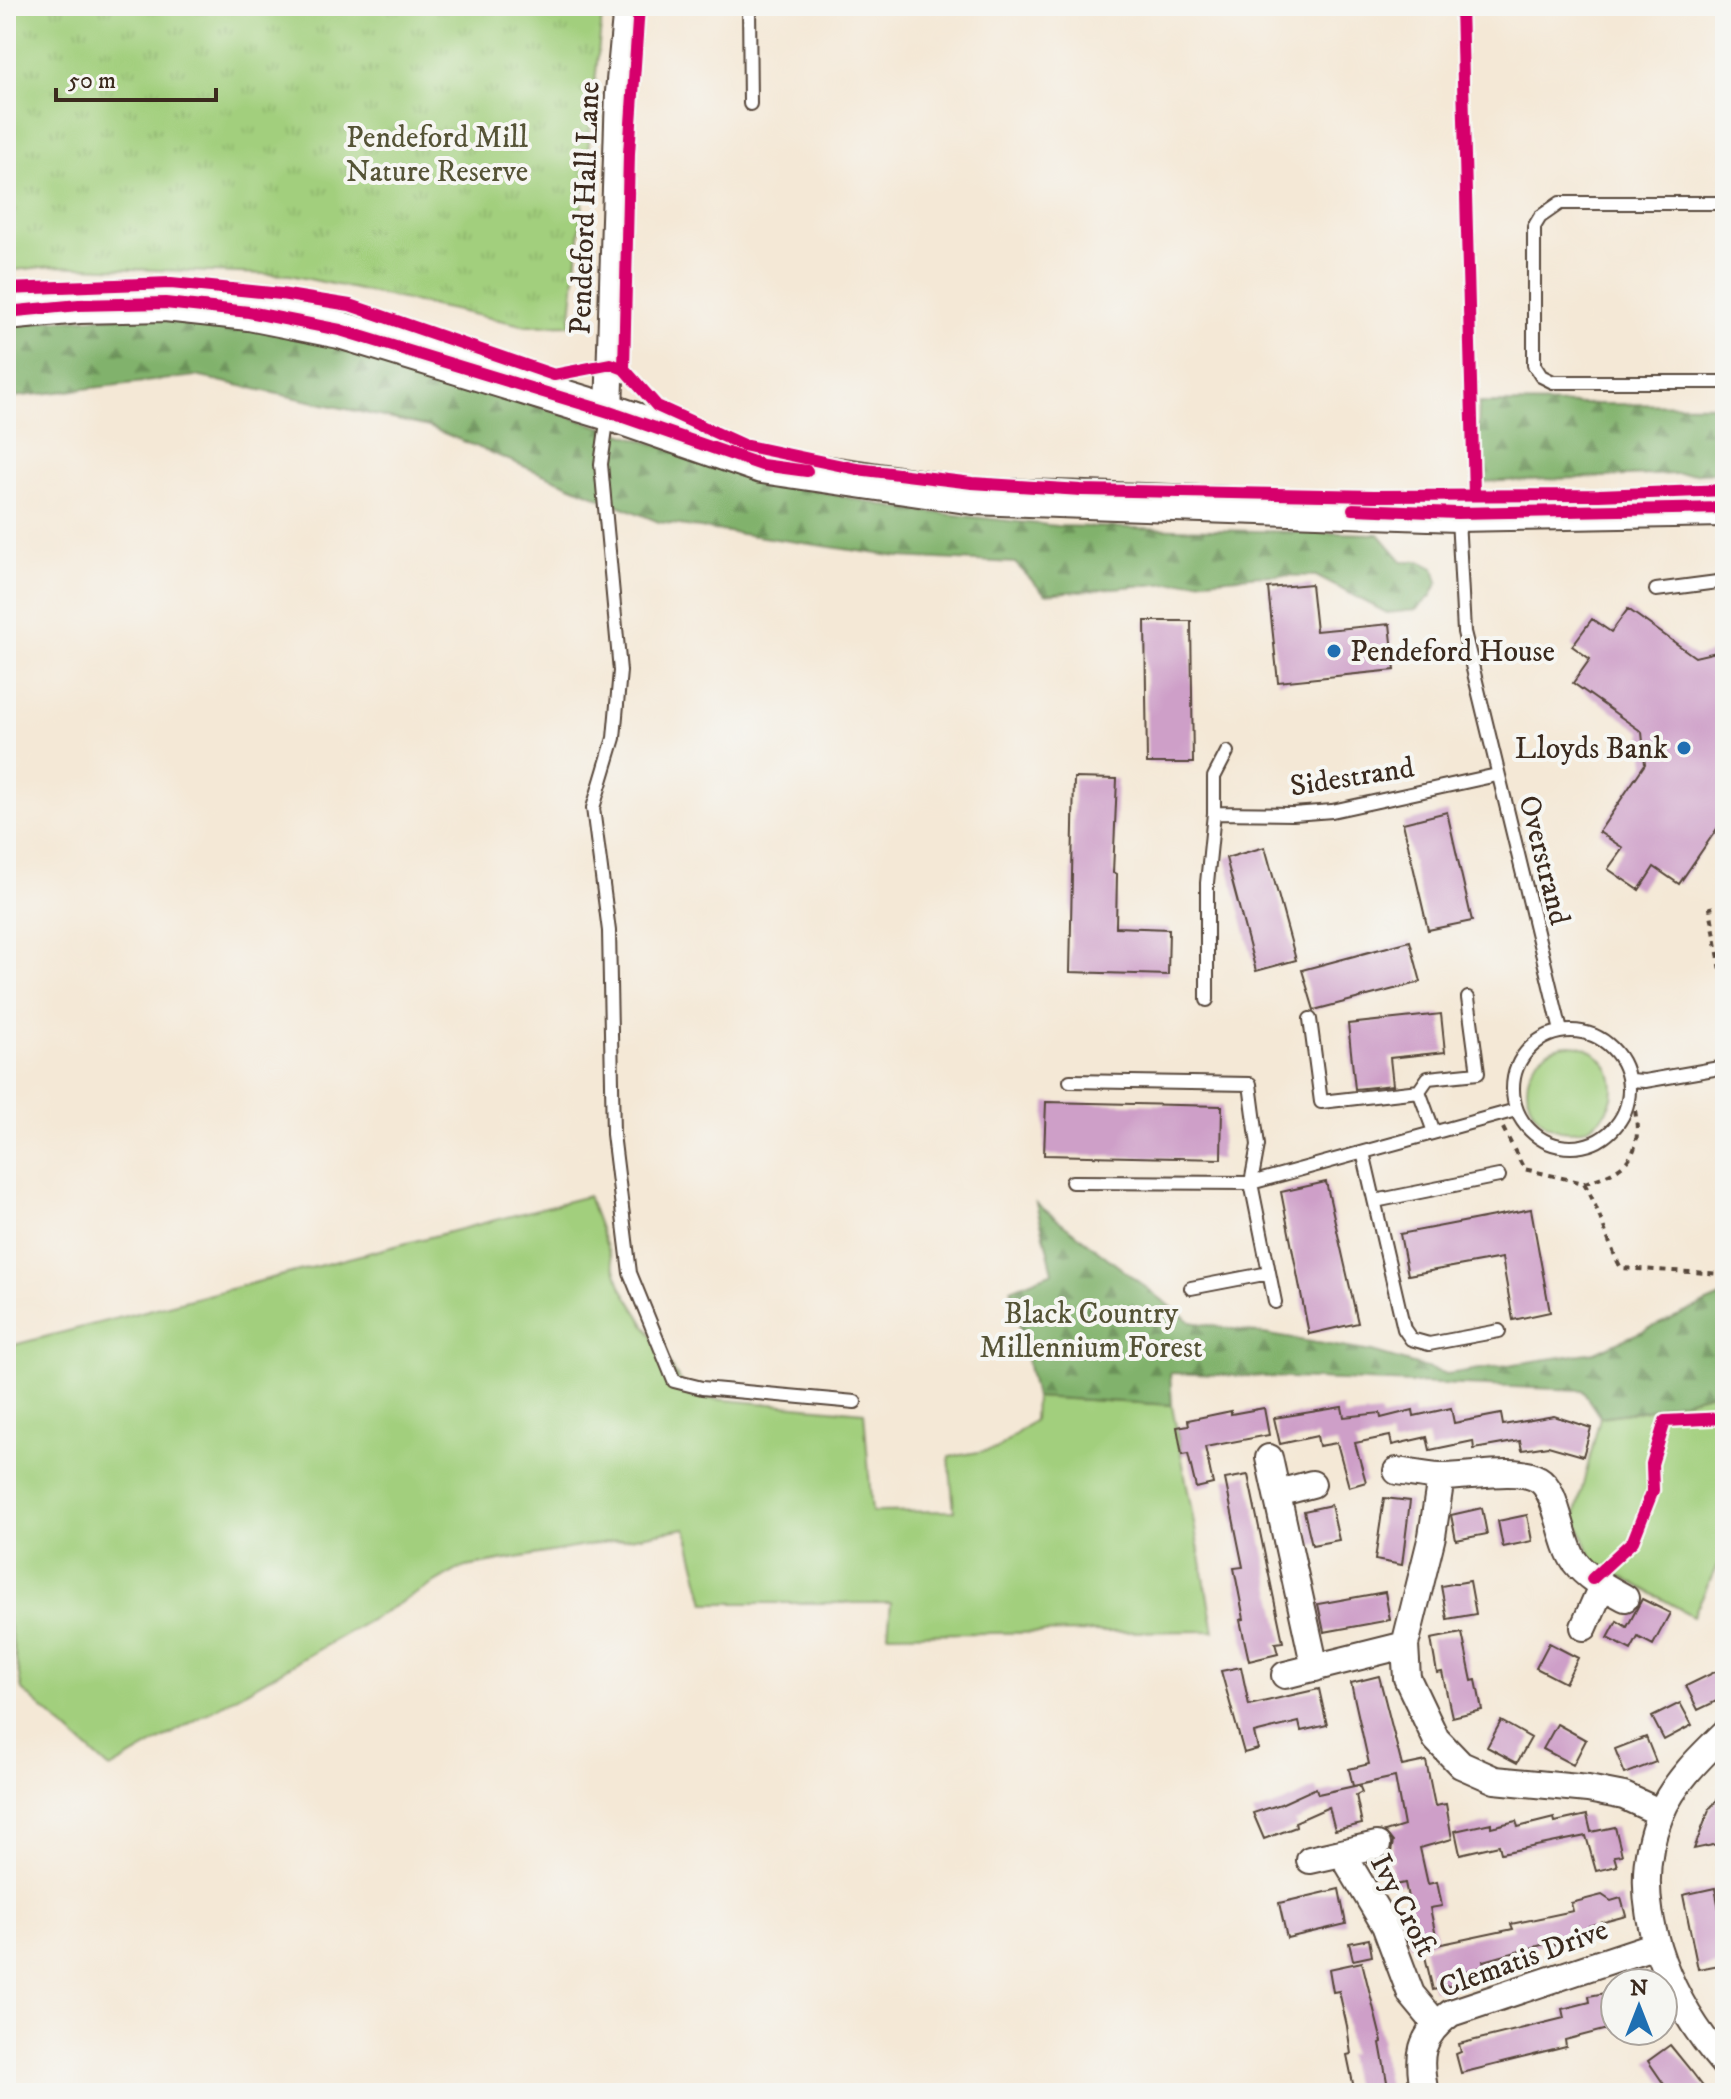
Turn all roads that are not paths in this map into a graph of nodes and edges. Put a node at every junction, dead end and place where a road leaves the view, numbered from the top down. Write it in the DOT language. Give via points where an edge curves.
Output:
graph roads {
  1 [pos="627,6"];
  2 [pos="749,6"];
  3 [pos="750,104"];
  4 [pos="1725,203"];
  5 [pos="6,312"];
  6 [pos="1725,382"];
  7 [pos="609,412"];
  8 [pos="1725,508"];
  9 [pos="1457,513"];
  10 [pos="1725,581"];
  11 [pos="1656,590"];
  12 [pos="1227,752"];
  13 [pos="1497,775"];
  14 [pos="1214,813"];
  15 [pos="1468,998"];
  16 [pos="1207,1000"];
  17 [pos="1310,1019"];
  18 [pos="1561,1031"];
  19 [pos="1725,1067"];
  20 [pos="1629,1080"];
  21 [pos="1070,1081"];
  22 [pos="1419,1091"];
  23 [pos="1516,1110"];
  24 [pos="1434,1132"];
  25 [pos="1363,1152"];
  26 [pos="1499,1176"];
  27 [pos="1072,1182"];
  28 [pos="1251,1183"];
  29 [pos="1375,1201"];
  30 [pos="1269,1273"];
  31 [pos="1191,1288"];
  32 [pos="1275,1302"];
  33 [pos="1499,1331"];
  34 [pos="855,1402"];
  35 [pos="1269,1458"];
  36 [pos="1397,1471"];
  37 [pos="1441,1477"];
  38 [pos="1312,1484"];
  39 [pos="1278,1493"];
  40 [pos="1584,1627"];
  41 [pos="1405,1645"];
  42 [pos="1315,1668"];
  43 [pos="1285,1675"];
  44 [pos="1725,1733"];
  45 [pos="1661,1813"];
  46 [pos="1377,1845"];
  47 [pos="1342,1853"];
  48 [pos="1310,1860"];
  49 [pos="1656,1945"];
  50 [pos="1436,2024"];
  51 [pos="1725,2065"];
  52 [pos="1425,2093"];
  1 -- 7 [label="street, Pendeford Hall Lane" via="619,92"];
  2 -- 3 [label="lane"];
  4 -- 6 [label="lane" via="1560,203 1540,217 1534,227 1534,365 1553,382"];
  5 -- 7 [label="street" via="165,303 249,312 340,330"];
  7 -- 9 [label="street" via="762,465 974,496"];
  7 -- 34 [label="lane" via="601,464 620,671 614,738 593,808 609,931 613,1134 630,1273 674,1381"];
  8 -- 9 [label="street"];
  9 -- 13 [label="lane, Overstrand" via="1464,632"];
  10 -- 11 [label="lane"];
  12 -- 14 [label="lane" via="1214,777"];
  13 -- 14 [label="lane, Sidestrand" via="1332,811"];
  13 -- 18 [label="lane, Overstrand"];
  14 -- 16 [label="lane" via="1207,883"];
  15 -- 22 [label="lane" via="1478,1073 1428,1078"];
  17 -- 22 [label="lane" via="1321,1102"];
  18 -- 20 [label="lane" via="1597,1036 1613,1047"];
  18 -- 23 [label="lane" via="1538,1041 1520,1060 1514,1076"];
  19 -- 20 [label="lane"];
  20 -- 23 [label="lane" via="1623,1117 1611,1132 1586,1145 1558,1146 1540,1139"];
  21 -- 28 [label="lane" via="1250,1084 1258,1145"];
  22 -- 24 [label="lane"];
  23 -- 24 [label="lane"];
  24 -- 25 [label="lane"];
  25 -- 28 [label="lane"];
  25 -- 29 [label="lane"];
  26 -- 29 [label="lane"];
  27 -- 28 [label="lane"];
  28 -- 30 [label="lane"];
  29 -- 33 [label="lane" via="1404,1329 1411,1339 1429,1344"];
  30 -- 31 [label="lane"];
  30 -- 32 [label="lane"];
  35 -- 39 [label="street"];
  36 -- 37 [label="street"];
  37 -- 40 [label="street" via="1538,1478 1576,1562 1613,1592"];
  37 -- 41 [label="street"];
  38 -- 39 [label="street"];
  39 -- 42 [label="street"];
  41 -- 42 [label="street"];
  41 -- 45 [label="street" via="1407,1678 1421,1709 1436,1739 1461,1765 1495,1780 1624,1796"];
  42 -- 43 [label="street"];
  44 -- 45 [label="street" via="1683,1777"];
  45 -- 49 [label="street" via="1648,1874"];
  46 -- 47 [label="street, Ivy Croft"];
  47 -- 48 [label="street, Ivy Croft"];
  47 -- 50 [label="street, Ivy Croft" via="1385,1925 1411,1994"];
  49 -- 50 [label="street, Clematis Drive" via="1451,2013"];
  49 -- 51 [label="street" via="1686,2015"];
  50 -- 52 [label="street, Clematis Drive" via="1419,2064"];
}
